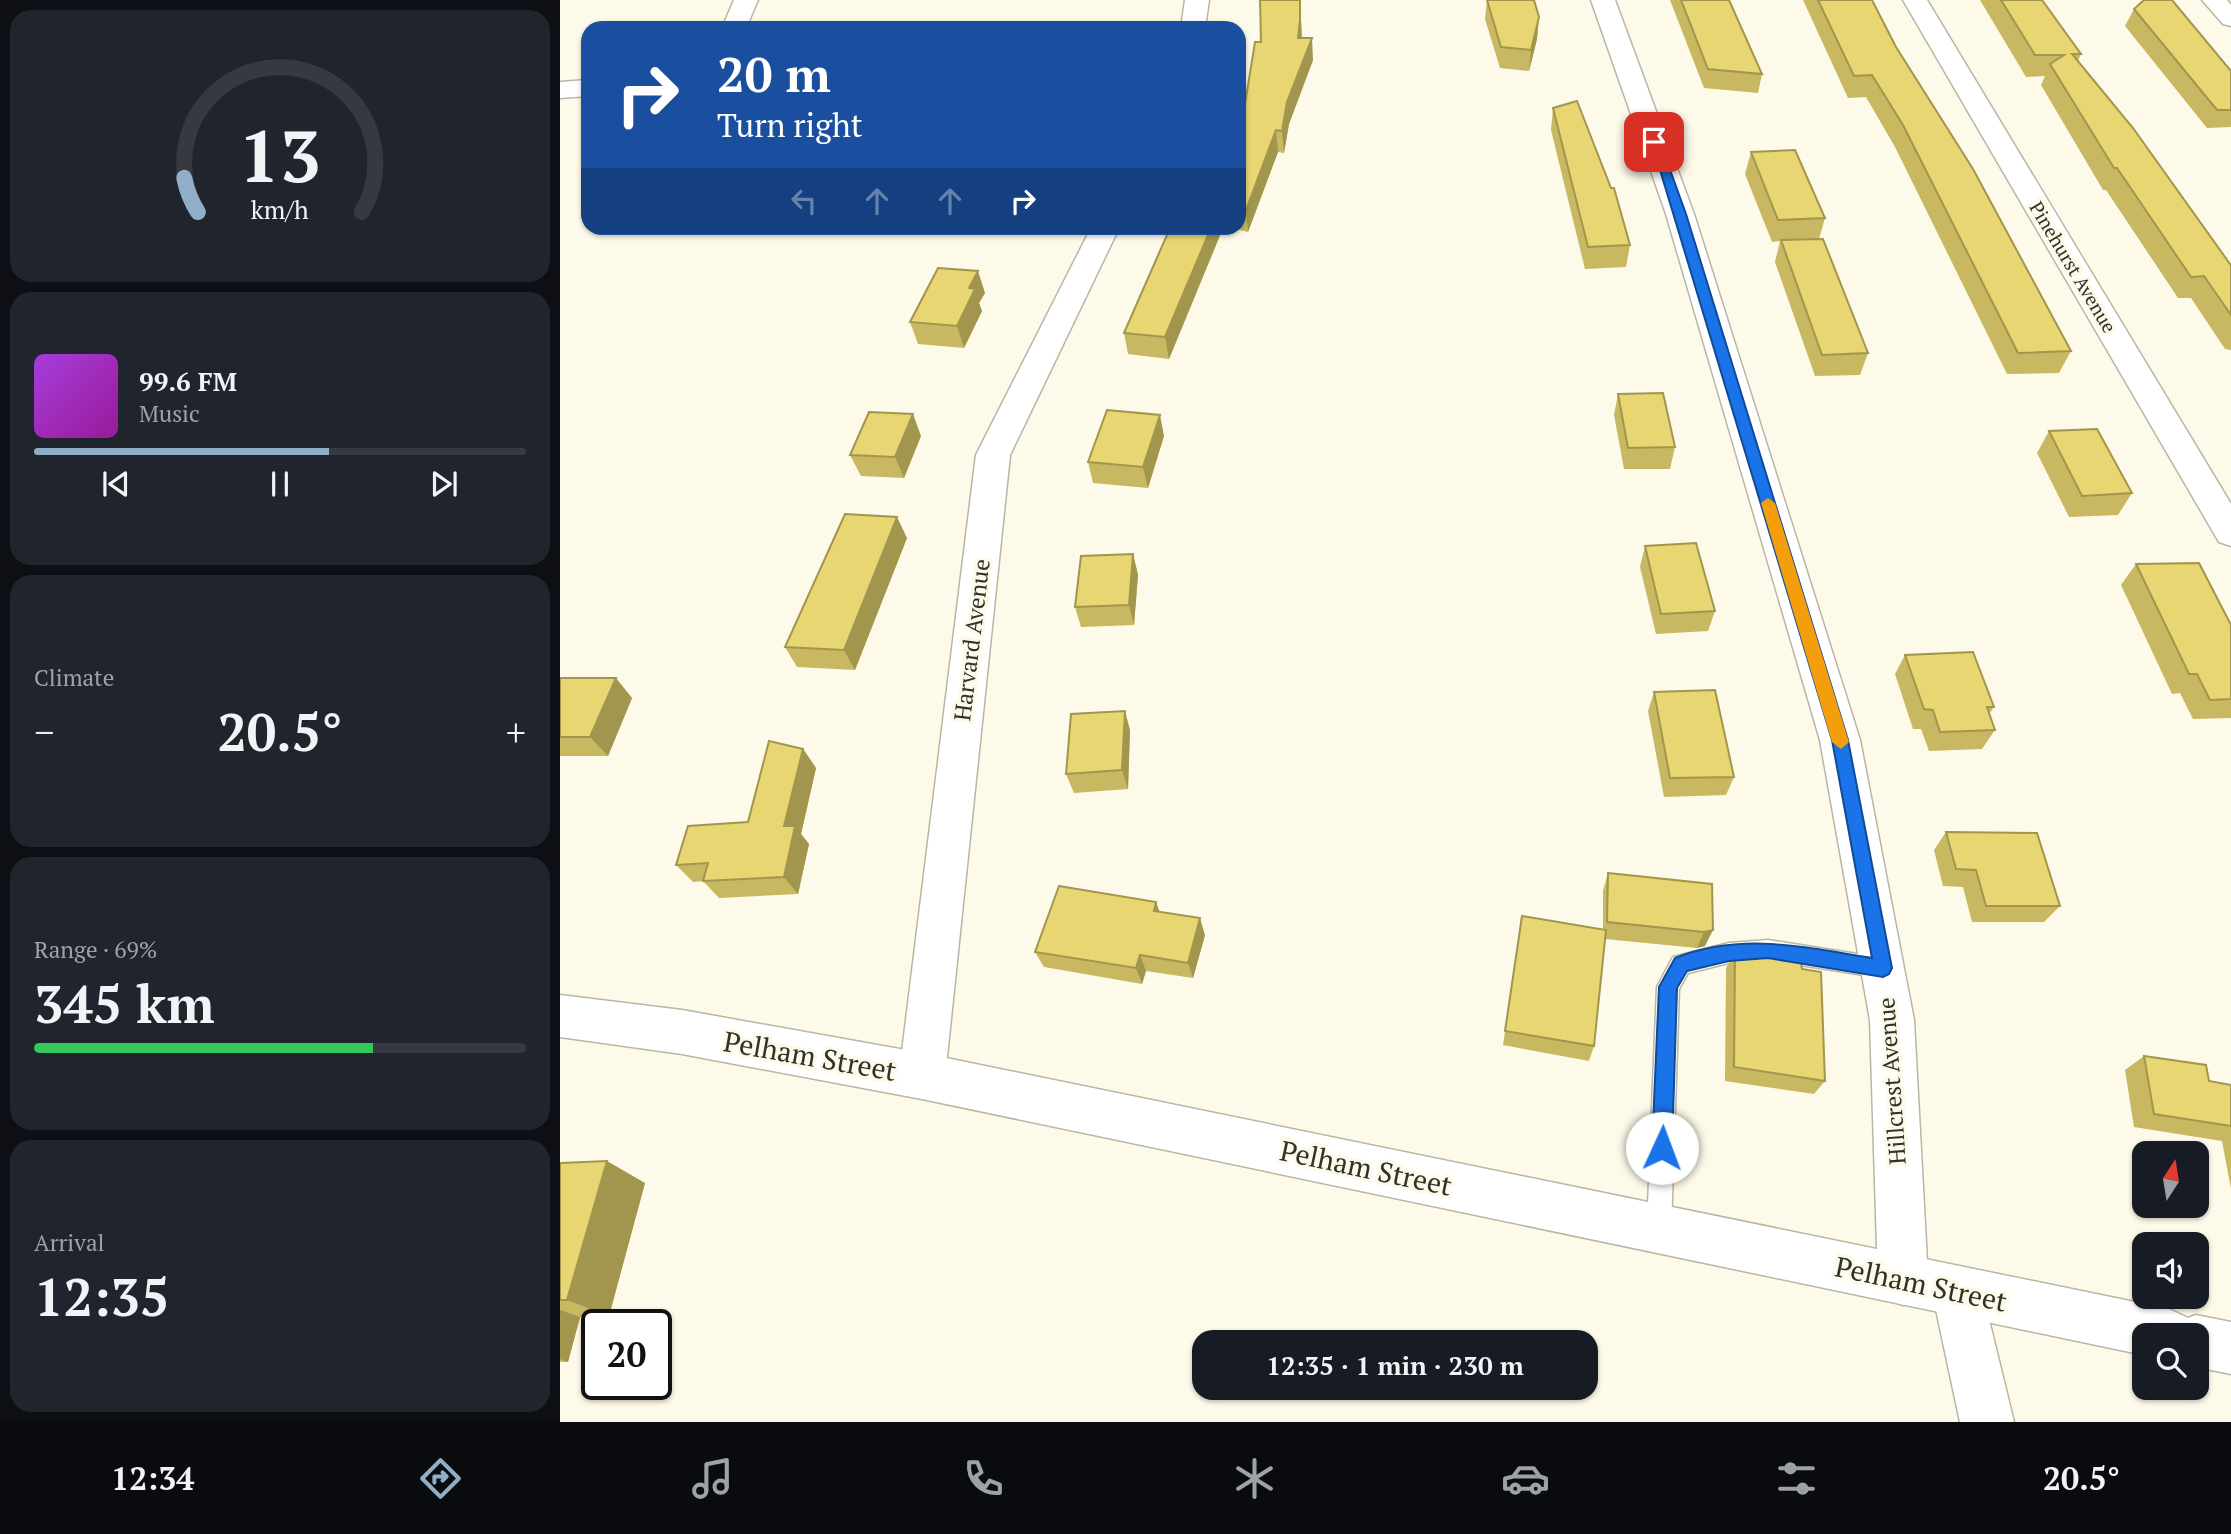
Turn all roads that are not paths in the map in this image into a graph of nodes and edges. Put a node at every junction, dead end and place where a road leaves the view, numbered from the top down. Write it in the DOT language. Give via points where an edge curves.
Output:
graph roads {
  1 [pos="746,0"];
  2 [pos="1197,0"];
  3 [pos="1603,0"];
  4 [pos="1915,0"];
  5 [pos="2214,0"];
  6 [pos="2231,19"];
  7 [pos="737,21"];
  8 [pos="1194,21"];
  9 [pos="581,88"];
  10 [pos="560,90"];
  11 [pos="1102,235"];
  12 [pos="2231,533"];
  13 [pos="1883,968"];
  14 [pos="560,1016"];
  15 [pos="922,1076"];
  16 [pos="1659,1229"];
  17 [pos="1903,1280"];
  18 [pos="1957,1292"];
  19 [pos="2132,1327"];
  20 [pos="2209,1344"];
  21 [pos="2231,1348"];
  22 [pos="1987,1422"];
  1 -- 7 [label="street"];
  2 -- 8 [label="street"];
  3 -- 13 [label="street, Hillcrest Avenue" via="1680,214 1840,740"];
  4 -- 12 [label="street, Pinehurst Avenue"];
  5 -- 6 [label="street"];
  9 -- 10 [label="street"];
  11 -- 15 [label="street, Harvard Avenue" via="993,455"];
  13 -- 16 [label="lane" via="1768,950 1681,964 1668,987"];
  13 -- 17 [label="street, Hillcrest Avenue" via="1892,1020"];
  14 -- 15 [label="street, Pelham Street" via="682,1032"];
  15 -- 16 [label="street, Pelham Street"];
  16 -- 17 [label="street, Pelham Street"];
  17 -- 18 [label="street, Pelham Street"];
  18 -- 19 [label="street, Pelham Street"];
  18 -- 22 [label="street"];
  20 -- 21 [label="street"];
}
